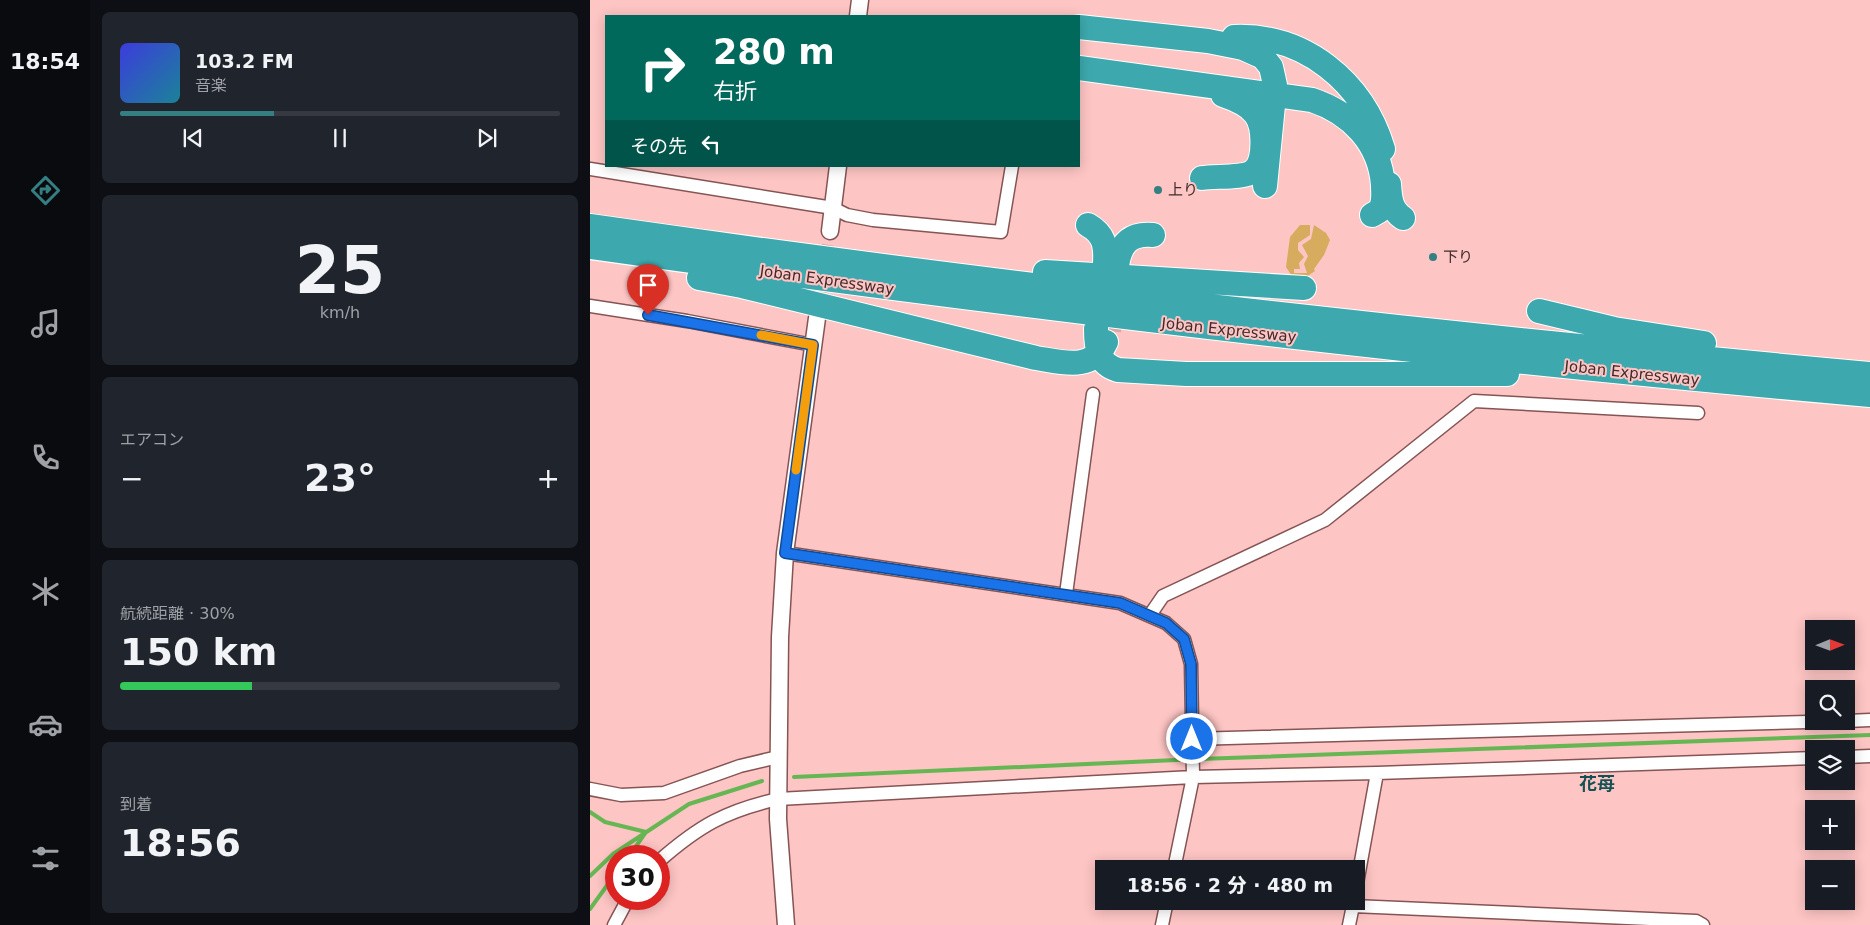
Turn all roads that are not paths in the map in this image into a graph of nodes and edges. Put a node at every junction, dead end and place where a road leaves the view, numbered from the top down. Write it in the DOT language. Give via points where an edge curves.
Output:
graph roads {
  1 [pos="860,0"];
  2 [pos="858,15"];
  3 [pos="1080,27"];
  4 [pos="1208,41"];
  5 [pos="1080,68"];
  6 [pos="1198,85"];
  7 [pos="1275,95"];
  8 [pos="838,167"];
  9 [pos="1012,167"];
  10 [pos="590,169"];
  11 [pos="1202,178"];
  12 [pos="1266,186"];
  13 [pos="832,208"];
  14 [pos="1372,215"];
  15 [pos="1403,218"];
  16 [pos="1088,225"];
  17 [pos="590,226"];
  18 [pos="830,231"];
  19 [pos="1153,235"];
  20 [pos="590,247"];
  21 [pos="590,254"];
  22 [pos="839,260"];
  23 [pos="1304,288"];
  24 [pos="590,306"];
  25 [pos="1539,311"];
  26 [pos="817,318"];
  27 [pos="1102,330"];
  28 [pos="813,345"];
  29 [pos="1099,355"];
  30 [pos="1870,365"];
  31 [pos="1870,374"];
  32 [pos="1746,384"];
  33 [pos="1093,394"];
  34 [pos="1870,395"];
  35 [pos="1698,413"];
  36 [pos="785,553"];
  37 [pos="1066,594"];
  38 [pos="1150,615"];
  39 [pos="1870,720"];
  40 [pos="1855,721"];
  41 [pos="1805,722"];
  42 [pos="1192,739"];
  43 [pos="1870,756"];
  44 [pos="778,757"];
  45 [pos="1855,757"];
  46 [pos="1805,758"];
  47 [pos="1377,773"];
  48 [pos="1193,777"];
  49 [pos="590,789"];
  50 [pos="778,799"];
  51 [pos="670,852"];
  52 [pos="1176,860"];
  53 [pos="1361,860"];
  54 [pos="1365,904"];
  55 [pos="622,910"];
  56 [pos="1165,910"];
  57 [pos="1352,910"];
  58 [pos="614,925"];
  59 [pos="786,925"];
  60 [pos="1162,925"];
  61 [pos="1349,925"];
  62 [pos="1703,925"];
  1 -- 2 [label="street"];
  3 -- 4 [label="highway"];
  4 -- 7 [label="highway" via="1243,48 1263,57 1274,74"];
  4 -- 15 [label="highway" via="1236,37 1279,42 1322,61 1339,76 1354,91 1378,132 1385,154 1392,205 1395,213"];
  5 -- 6 [label="highway"];
  6 -- 7 [label="highway"];
  6 -- 11 [label="highway" via="1248,106 1261,122 1263,137 1259,164 1252,172 1240,176"];
  7 -- 12 [label="highway"];
  7 -- 14 [label="highway" via="1327,105 1344,115 1365,136 1374,150 1382,178 1383,206"];
  8 -- 13 [label="street"];
  9 -- 13 [label="street" via="1001,232 873,220 847,215"];
  10 -- 13 [label="street"];
  13 -- 18 [label="street"];
  16 -- 19 [label="highway" via="1102,236 1111,265 1128,239 1136,235"];
  17 -- 22 [label="highway, Joban Expressway"];
  20 -- 32 [label="highway, Joban Expressway" via="1133,319"];
  21 -- 29 [label="highway" via="742,286 1036,358 1073,364"];
  22 -- 23 [label="highway"];
  22 -- 31 [label="highway, Joban Expressway" via="1126,297 1414,329"];
  24 -- 28 [label="street"];
  25 -- 30 [label="highway" via="1670,338"];
  26 -- 28 [label="street"];
  27 -- 29 [label="highway" via="1107,341"];
  28 -- 36 [label="street"];
  29 -- 32 [label="highway" via="1110,368 1118,370 1186,374 1446,373"];
  32 -- 34 [label="highway, Joban Expressway"];
  33 -- 37 [label="street"];
  35 -- 38 [label="street" via="1474,400 1325,520 1163,596"];
  36 -- 37 [label="street"];
  36 -- 44 [label="street"];
  37 -- 38 [label="street" via="1120,603"];
  38 -- 42 [label="street" via="1166,623 1184,639 1191,664"];
  39 -- 40 [label="street"];
  41 -- 42 [label="street"];
  42 -- 48 [label="street"];
  43 -- 45 [label="street"];
  44 -- 49 [label="street" via="740,766 664,792 621,795"];
  44 -- 50 [label="street"];
  46 -- 47 [label="street"];
  47 -- 48 [label="street"];
  47 -- 53 [label="street"];
  48 -- 50 [label="street"];
  48 -- 52 [label="street"];
  50 -- 51 [label="street" via="719,817"];
  50 -- 59 [label="street"];
  54 -- 62 [label="street" via="1696,920"];
  55 -- 58 [label="street"];
  56 -- 60 [label="street"];
  57 -- 61 [label="street"];
}
